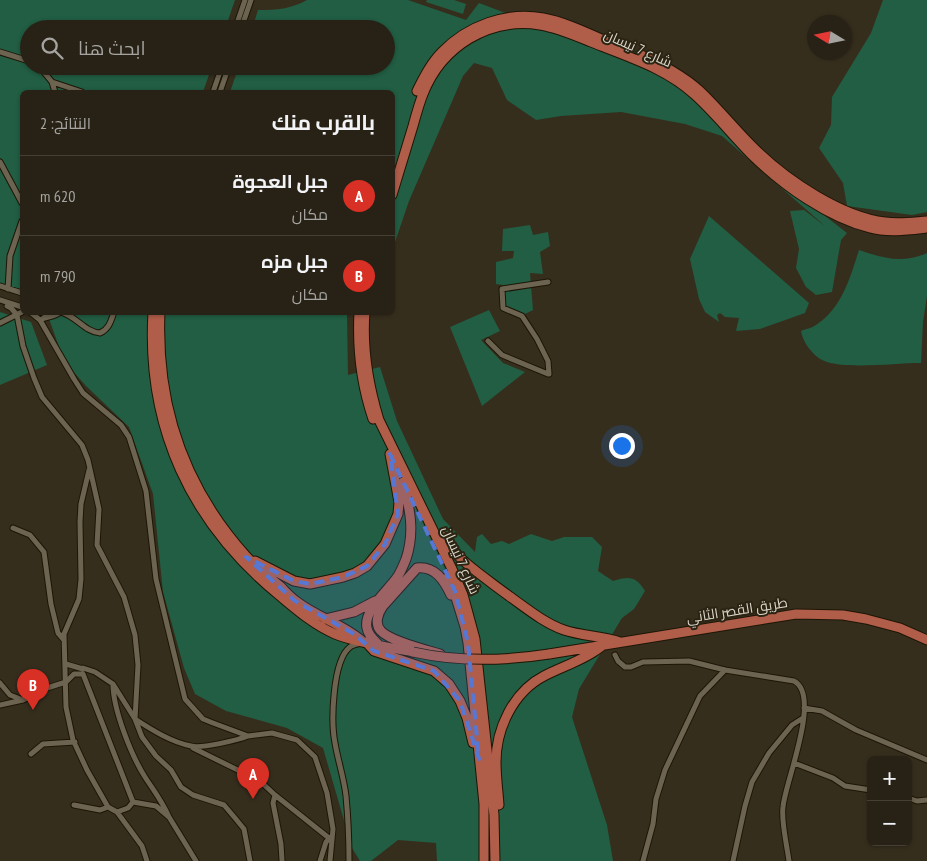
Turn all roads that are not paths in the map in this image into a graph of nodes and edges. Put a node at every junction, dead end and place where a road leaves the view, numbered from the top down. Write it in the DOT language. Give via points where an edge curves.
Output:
graph roads {
  1 [pos="245,0"];
  2 [pos="251,0"];
  3 [pos="238,20"];
  4 [pos="245,20"];
  5 [pos="0,52"];
  6 [pos="20,58"];
  7 [pos="46,75"];
  8 [pos="219,75"];
  9 [pos="226,75"];
  10 [pos="52,82"];
  11 [pos="54,90"];
  12 [pos="76,90"];
  13 [pos="215,90"];
  14 [pos="221,90"];
  15 [pos="0,162"];
  16 [pos="395,164"];
  17 [pos="395,185"];
  18 [pos="20,199"];
  19 [pos="927,221"];
  20 [pos="20,227"];
  21 [pos="927,228"];
  22 [pos="548,282"];
  23 [pos="0,286"];
  24 [pos="8,289"];
  25 [pos="20,292"];
  26 [pos="0,300"];
  27 [pos="7,306"];
  28 [pos="20,306"];
  29 [pos="20,314"];
  30 [pos="20,315"];
  31 [pos="34,315"];
  32 [pos="53,315"];
  33 [pos="61,315"];
  34 [pos="113,315"];
  35 [pos="154,315"];
  36 [pos="154,315"];
  37 [pos="359,315"];
  38 [pos="365,315"];
  39 [pos="40,320"];
  40 [pos="0,323"];
  41 [pos="488,342"];
  42 [pos="390,454"];
  43 [pos="89,470"];
  44 [pos="403,482"];
  45 [pos="424,515"];
  46 [pos="13,528"];
  47 [pos="246,557"];
  48 [pos="380,598"];
  49 [pos="325,619"];
  50 [pos="465,627"];
  51 [pos="64,640"];
  52 [pos="927,640"];
  53 [pos="365,642"];
  54 [pos="622,643"];
  55 [pos="378,644"];
  56 [pos="602,646"];
  57 [pos="415,649"];
  58 [pos="614,655"];
  59 [pos="66,664"];
  60 [pos="725,670"];
  61 [pos="83,671"];
  62 [pos="66,682"];
  63 [pos="0,683"];
  64 [pos="113,684"];
  65 [pos="23,700"];
  66 [pos="0,704"];
  67 [pos="804,708"];
  68 [pos="803,718"];
  69 [pos="135,719"];
  70 [pos="248,736"];
  71 [pos="75,742"];
  72 [pos="192,747"];
  73 [pos="31,754"];
  74 [pos="479,759"];
  75 [pos="927,760"];
  76 [pos="794,763"];
  77 [pos="867,789"];
  78 [pos="275,795"];
  79 [pos="912,799"];
  80 [pos="927,800"];
  81 [pos="133,802"];
  82 [pos="74,805"];
  83 [pos="108,807"];
  84 [pos="118,812"];
  85 [pos="169,817"];
  86 [pos="331,837"];
  87 [pos="495,857"];
  88 [pos="147,861"];
  89 [pos="196,861"];
  90 [pos="250,861"];
  91 [pos="282,861"];
  92 [pos="320,861"];
  93 [pos="330,861"];
  94 [pos="349,861"];
  95 [pos="484,861"];
  96 [pos="643,861"];
  97 [pos="733,861"];
  98 [pos="790,861"];
  1 -- 3 [label="street"];
  2 -- 4 [label="street"];
  5 -- 6 [label="street"];
  7 -- 10 [label="street"];
  8 -- 13 [label="street"];
  9 -- 14 [label="street"];
  10 -- 11 [label="street"];
  10 -- 12 [label="street"];
  15 -- 18 [label="street"];
  16 -- 19 [label="main road, شارع 7 نيسان" via="417,92 441,53 467,32 488,22 506,18 542,18 665,66 698,89 777,169 838,207 885,222"];
  17 -- 21 [label="main road, شارع 7 نيسان" via="423,94 441,63 470,37 490,28 522,23 561,30 662,72 694,94 774,174 839,217 871,228"];
  20 -- 24 [label="street" via="10,256"];
  22 -- 41 [label="street" via="502,289 502,300 503,308 522,316 537,339 548,361 549,374 502,355"];
  23 -- 24 [label="street"];
  24 -- 25 [label="street"];
  26 -- 28 [label="street"];
  27 -- 29 [label="street"];
  29 -- 40 [label="street"];
  30 -- 43 [label="street" via="23,346 38,389 82,444"];
  31 -- 39 [label="street"];
  32 -- 39 [label="street"];
  33 -- 34 [label="street" via="100,333 109,325"];
  35 -- 47 [label="main road" via="165,396 174,435 208,506"];
  36 -- 53 [label="main road" via="154,366 161,413 172,448 204,516 257,577 310,620 336,634"];
  37 -- 42 [label="main road, شارع 7 نيسان" via="359,362 366,399"];
  38 -- 45 [label="main road, شارع 7 نيسان" via="365,362 372,397 379,420"];
  39 -- 70 [label="street" via="78,386 121,425 133,447 148,503 156,579 185,699 203,718"];
  42 -- 44 [label="main road, شارع 7 نيسان"];
  42 -- 47 [label="main road" via="399,502 398,514 385,544 367,566 343,577 310,584 294,581"];
  43 -- 51 [label="street" via="81,504 80,599"];
  43 -- 69 [label="street" via="99,509 97,545 124,596 135,635 138,665"];
  44 -- 48 [label="main road" via="411,514 409,546 398,576"];
  44 -- 50 [label="main road, شارع 7 نيسان" via="448,573"];
  45 -- 54 [label="main road" via="458,557 533,613 563,630"];
  45 -- 87 [label="main road, شارع 7 نيسان" via="463,595 475,639 494,815"];
  46 -- 51 [label="street" via="30,535 44,552 51,604 58,633"];
  47 -- 49 [label="main road" via="296,601"];
  48 -- 49 [label="main road" via="354,612"];
  48 -- 55 [label="main road" via="367,620 370,636"];
  49 -- 53 [label="main road"];
  50 -- 57 [label="main road" via="442,579 431,569 417,568 382,606 377,622 380,631"];
  50 -- 74 [label="main road, شارع 7 نيسان"];
  51 -- 59 [label="street"];
  52 -- 54 [label="main road, طريق القصر الثاني" via="900,628 866,619 796,614"];
  53 -- 55 [label="main road"];
  53 -- 74 [label="main road" via="374,651 434,671 449,684 467,718"];
  53 -- 94 [label="street" via="350,647 344,656 332,704 335,742 346,796"];
  54 -- 56 [label="main road, طريق القصر الثاني"];
  55 -- 57 [label="main road"];
  56 -- 57 [label="main road, طريق القصر الثاني, bridge" via="524,658 458,660"];
  56 -- 87 [label="main road" via="590,656 541,677 519,695 506,717 496,761 500,808"];
  58 -- 60 [label="street" via="626,667 643,662 675,661"];
  59 -- 61 [label="street"];
  59 -- 62 [label="street"];
  60 -- 67 [label="street" via="794,681 802,691"];
  60 -- 96 [label="street" via="700,696 665,770"];
  61 -- 62 [label="street"];
  61 -- 64 [label="street" via="94,672"];
  61 -- 81 [label="street"];
  62 -- 65 [label="street"];
  62 -- 71 [label="street" via="66,707"];
  63 -- 65 [label="street" via="10,695"];
  64 -- 69 [label="street"];
  64 -- 85 [label="street" via="113,698 131,751"];
  65 -- 66 [label="street"];
  67 -- 68 [label="street"];
  67 -- 75 [label="street" via="822,711 856,730"];
  68 -- 76 [label="street"];
  68 -- 97 [label="street" via="792,725 752,782"];
  69 -- 72 [label="street" via="170,739"];
  69 -- 90 [label="street" via="142,737 171,770 181,787 224,806 244,829"];
  70 -- 72 [label="street"];
  70 -- 86 [label="street" via="272,733 298,740 315,757 327,792 333,829"];
  71 -- 73 [label="street" via="43,744"];
  71 -- 83 [label="street"];
  72 -- 78 [label="street" via="260,781"];
  74 -- 95 [label="main road, شارع 7 نيسان" via="484,804"];
  76 -- 77 [label="street" via="845,786"];
  76 -- 98 [label="street" via="782,810"];
  78 -- 86 [label="street"];
  78 -- 91 [label="street" via="273,803"];
  79 -- 80 [label="street"];
  81 -- 84 [label="street"];
  81 -- 85 [label="street" via="156,806"];
  82 -- 83 [label="street" via="100,810"];
  83 -- 84 [label="street"];
  84 -- 88 [label="street" via="142,846"];
  85 -- 89 [label="street"];
  86 -- 92 [label="street"];
  86 -- 93 [label="street"];
}
